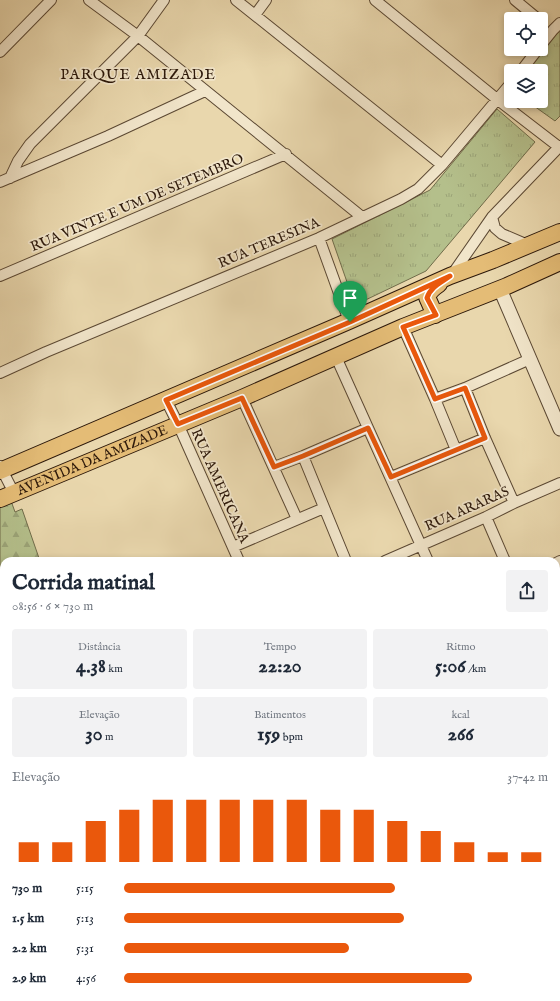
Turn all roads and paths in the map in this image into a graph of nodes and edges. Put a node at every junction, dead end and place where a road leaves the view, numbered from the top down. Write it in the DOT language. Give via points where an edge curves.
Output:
graph roads {
  1 [pos="51,0"];
  2 [pos="89,0"];
  3 [pos="164,0"];
  4 [pos="236,0"];
  5 [pos="266,0"];
  6 [pos="375,0"];
  7 [pos="514,0"];
  8 [pos="529,12"];
  9 [pos="254,15"];
  10 [pos="556,27"];
  11 [pos="138,36"];
  12 [pos="548,37"];
  13 [pos="0,52"];
  14 [pos="533,56"];
  15 [pos="526,64"];
  16 [pos="205,91"];
  17 [pos="504,92"];
  18 [pos="498,100"];
  19 [pos="559,147"];
  20 [pos="286,154"];
  21 [pos="442,165"];
  22 [pos="10,178"];
  23 [pos="0,182"];
  24 [pos="362,217"];
  25 [pos="492,217"];
  26 [pos="560,232"];
  27 [pos="318,238"];
  28 [pos="528,245"];
  29 [pos="560,262"];
  30 [pos="0,276"];
  31 [pos="450,276"];
  32 [pos="500,289"];
  33 [pos="436,315"];
  34 [pos="350,322"];
  35 [pos="403,327"];
  36 [pos="336,357"];
  37 [pos="530,359"];
  38 [pos="0,373"];
  39 [pos="465,388"];
  40 [pos="242,398"];
  41 [pos="435,399"];
  42 [pos="166,400"];
  43 [pos="178,424"];
  44 [pos="368,428"];
  45 [pos="560,429"];
  46 [pos="485,438"];
  47 [pos="456,450"];
  48 [pos="303,456"];
  49 [pos="274,467"];
  50 [pos="1,469"];
  51 [pos="391,477"];
  52 [pos="560,483"];
  53 [pos="7,496"];
  54 [pos="514,503"];
  55 [pos="324,508"];
  56 [pos="486,517"];
  57 [pos="297,519"];
  58 [pos="420,545"];
  59 [pos="233,548"];
  60 [pos="237,557"];
  61 [pos="344,557"];
  62 [pos="394,557"];
  63 [pos="426,557"];
  64 [pos="503,557"];
  1 -- 13 [label="street"];
  2 -- 11 [label="street"];
  3 -- 11 [label="street"];
  4 -- 9 [label="street"];
  5 -- 9 [label="street"];
  6 -- 18 [label="street"];
  7 -- 8 [label="street"];
  9 -- 21 [label="street"];
  10 -- 12 [label="street"];
  11 -- 16 [label="street"];
  11 -- 22 [label="street" via="30,144"];
  14 -- 15 [label="street"];
  16 -- 20 [label="street"];
  16 -- 22 [label="street"];
  17 -- 18 [label="street, RUA TERESINA"];
  18 -- 19 [label="street"];
  18 -- 21 [label="street, RUA TERESINA"];
  19 -- 25 [label="street"];
  20 -- 24 [label="street"];
  20 -- 30 [label="street, RUA VINTE E UM DE SETEMBRO"];
  21 -- 24 [label="street, RUA TERESINA" via="418,189 401,200"];
  22 -- 23 [label="street"];
  24 -- 27 [label="street, RUA TERESINA"];
  25 -- 28 [label="street" via="495,228 502,234"];
  25 -- 31 [label="street"];
  26 -- 28 [label="main road, AVENIDA DA AMIZADE"];
  27 -- 34 [label="street"];
  27 -- 38 [label="street, RUA TERESINA"];
  28 -- 31 [label="main road, AVENIDA DA AMIZADE"];
  29 -- 32 [label="main road, AVENIDA DA AMIZADE"];
  31 -- 33 [label="main road" via="428,294 427,298"];
  31 -- 34 [label="main road, AVENIDA DA AMIZADE"];
  32 -- 33 [label="main road, AVENIDA DA AMIZADE"];
  32 -- 37 [label="street"];
  33 -- 35 [label="main road, AVENIDA DA AMIZADE"];
  34 -- 42 [label="main road, AVENIDA DA AMIZADE"];
  35 -- 36 [label="main road, AVENIDA DA AMIZADE"];
  35 -- 41 [label="street"];
  36 -- 40 [label="main road, AVENIDA DA AMIZADE"];
  36 -- 44 [label="street"];
  37 -- 39 [label="street"];
  37 -- 45 [label="street"];
  39 -- 41 [label="street"];
  39 -- 46 [label="street"];
  40 -- 43 [label="main road, AVENIDA DA AMIZADE"];
  40 -- 49 [label="street"];
  41 -- 47 [label="street"];
  42 -- 43 [label="street, RUA AMERICANA"];
  42 -- 50 [label="main road, AVENIDA DA AMIZADE"];
  43 -- 53 [label="main road, AVENIDA DA AMIZADE"];
  43 -- 59 [label="street, RUA AMERICANA"];
  44 -- 48 [label="street"];
  44 -- 51 [label="street"];
  46 -- 47 [label="street"];
  46 -- 54 [label="street"];
  47 -- 51 [label="street"];
  48 -- 49 [label="street"];
  48 -- 55 [label="street"];
  49 -- 57 [label="street"];
  50 -- 53 [label="street"];
  51 -- 58 [label="street"];
  52 -- 54 [label="street, RUA ARARAS"];
  54 -- 56 [label="street, RUA ARARAS"];
  55 -- 57 [label="street"];
  55 -- 61 [label="street"];
  56 -- 58 [label="street, RUA ARARAS"];
  56 -- 64 [label="street"];
  57 -- 59 [label="street"];
  58 -- 62 [label="street, RUA ARARAS"];
  58 -- 63 [label="street"];
  59 -- 60 [label="street, RUA AMERICANA"];
}
